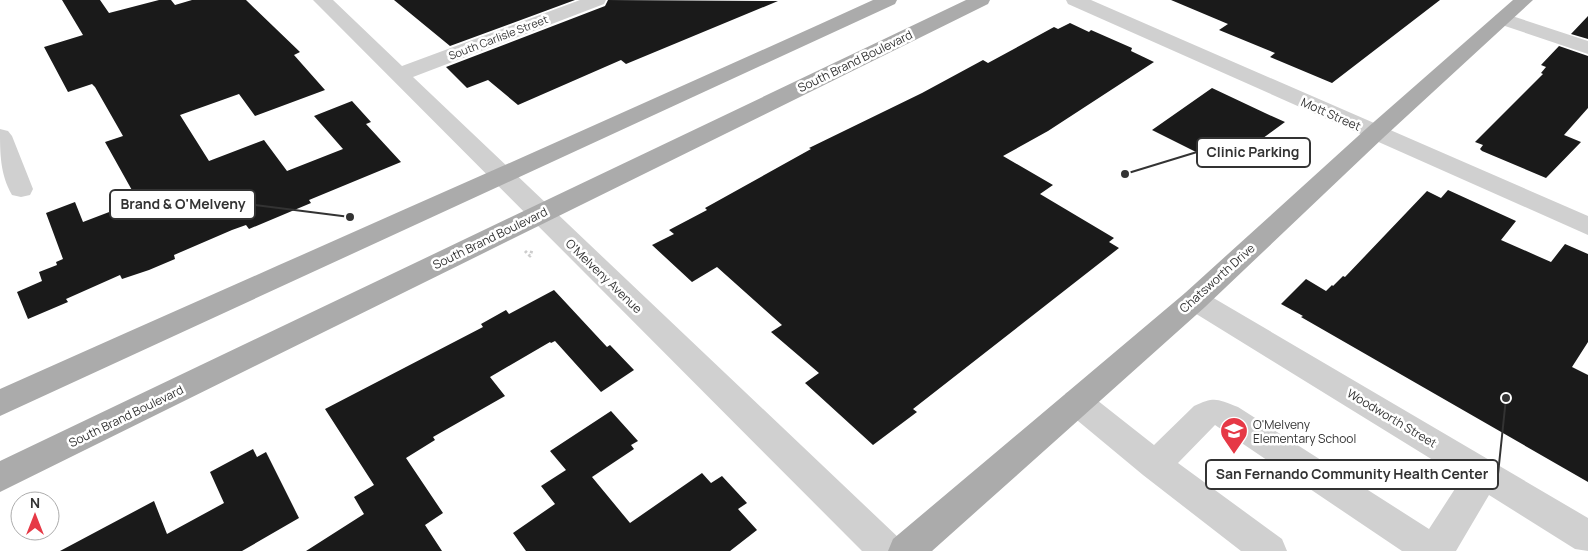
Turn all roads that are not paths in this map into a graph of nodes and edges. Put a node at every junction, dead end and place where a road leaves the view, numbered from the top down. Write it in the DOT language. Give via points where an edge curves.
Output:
graph roads {
  1 [pos="322,0"];
  2 [pos="597,0"];
  3 [pos="888,0"];
  4 [pos="981,0"];
  5 [pos="1075,0"];
  6 [pos="1524,0"];
  7 [pos="1503,19"];
  8 [pos="1588,48"];
  9 [pos="398,75"];
  10 [pos="1375,133"];
  11 [pos="0,136"];
  12 [pos="500,175"];
  13 [pos="21,189"];
  14 [pos="540,213"];
  15 [pos="1588,226"];
  16 [pos="1195,300"];
  17 [pos="1077,402"];
  18 [pos="0,403"];
  19 [pos="1155,465"];
  20 [pos="1484,473"];
  21 [pos="0,477"];
  22 [pos="1588,537"];
  23 [pos="886,551"];
  24 [pos="906,551"];
  25 [pos="1269,551"];
  26 [pos="1432,551"];
  27 [pos="1436,551"];
  1 -- 9 [label="street, O'Melveny Avenue"];
  2 -- 9 [label="street, South Carlisle Street"];
  3 -- 12 [label="main road" via="664,104"];
  4 -- 14 [label="main road, South Brand Boulevard"];
  5 -- 10 [label="street, Mott Street"];
  6 -- 7 [label="main road, Chatsworth Drive"];
  7 -- 8 [label="street"];
  7 -- 10 [label="main road, Chatsworth Drive"];
  9 -- 12 [label="street, O'Melveny Avenue"];
  10 -- 15 [label="street, Mott Street"];
  10 -- 16 [label="main road, Chatsworth Drive"];
  11 -- 13 [label="street"];
  12 -- 14 [label="street, O'Melveny Avenue"];
  12 -- 18 [label="main road"];
  14 -- 21 [label="main road, South Brand Boulevard"];
  14 -- 23 [label="street, O'Melveny Avenue"];
  16 -- 17 [label="main road, Chatsworth Drive"];
  16 -- 20 [label="street, Woodworth Street"];
  17 -- 19 [label="street"];
  17 -- 24 [label="main road, Chatsworth Drive"];
  19 -- 25 [label="street"];
  19 -- 26 [label="street" via="1205,415 1213,411 1227,416"];
  20 -- 22 [label="street, Woodworth Street"];
  20 -- 27 [label="street"];
}
